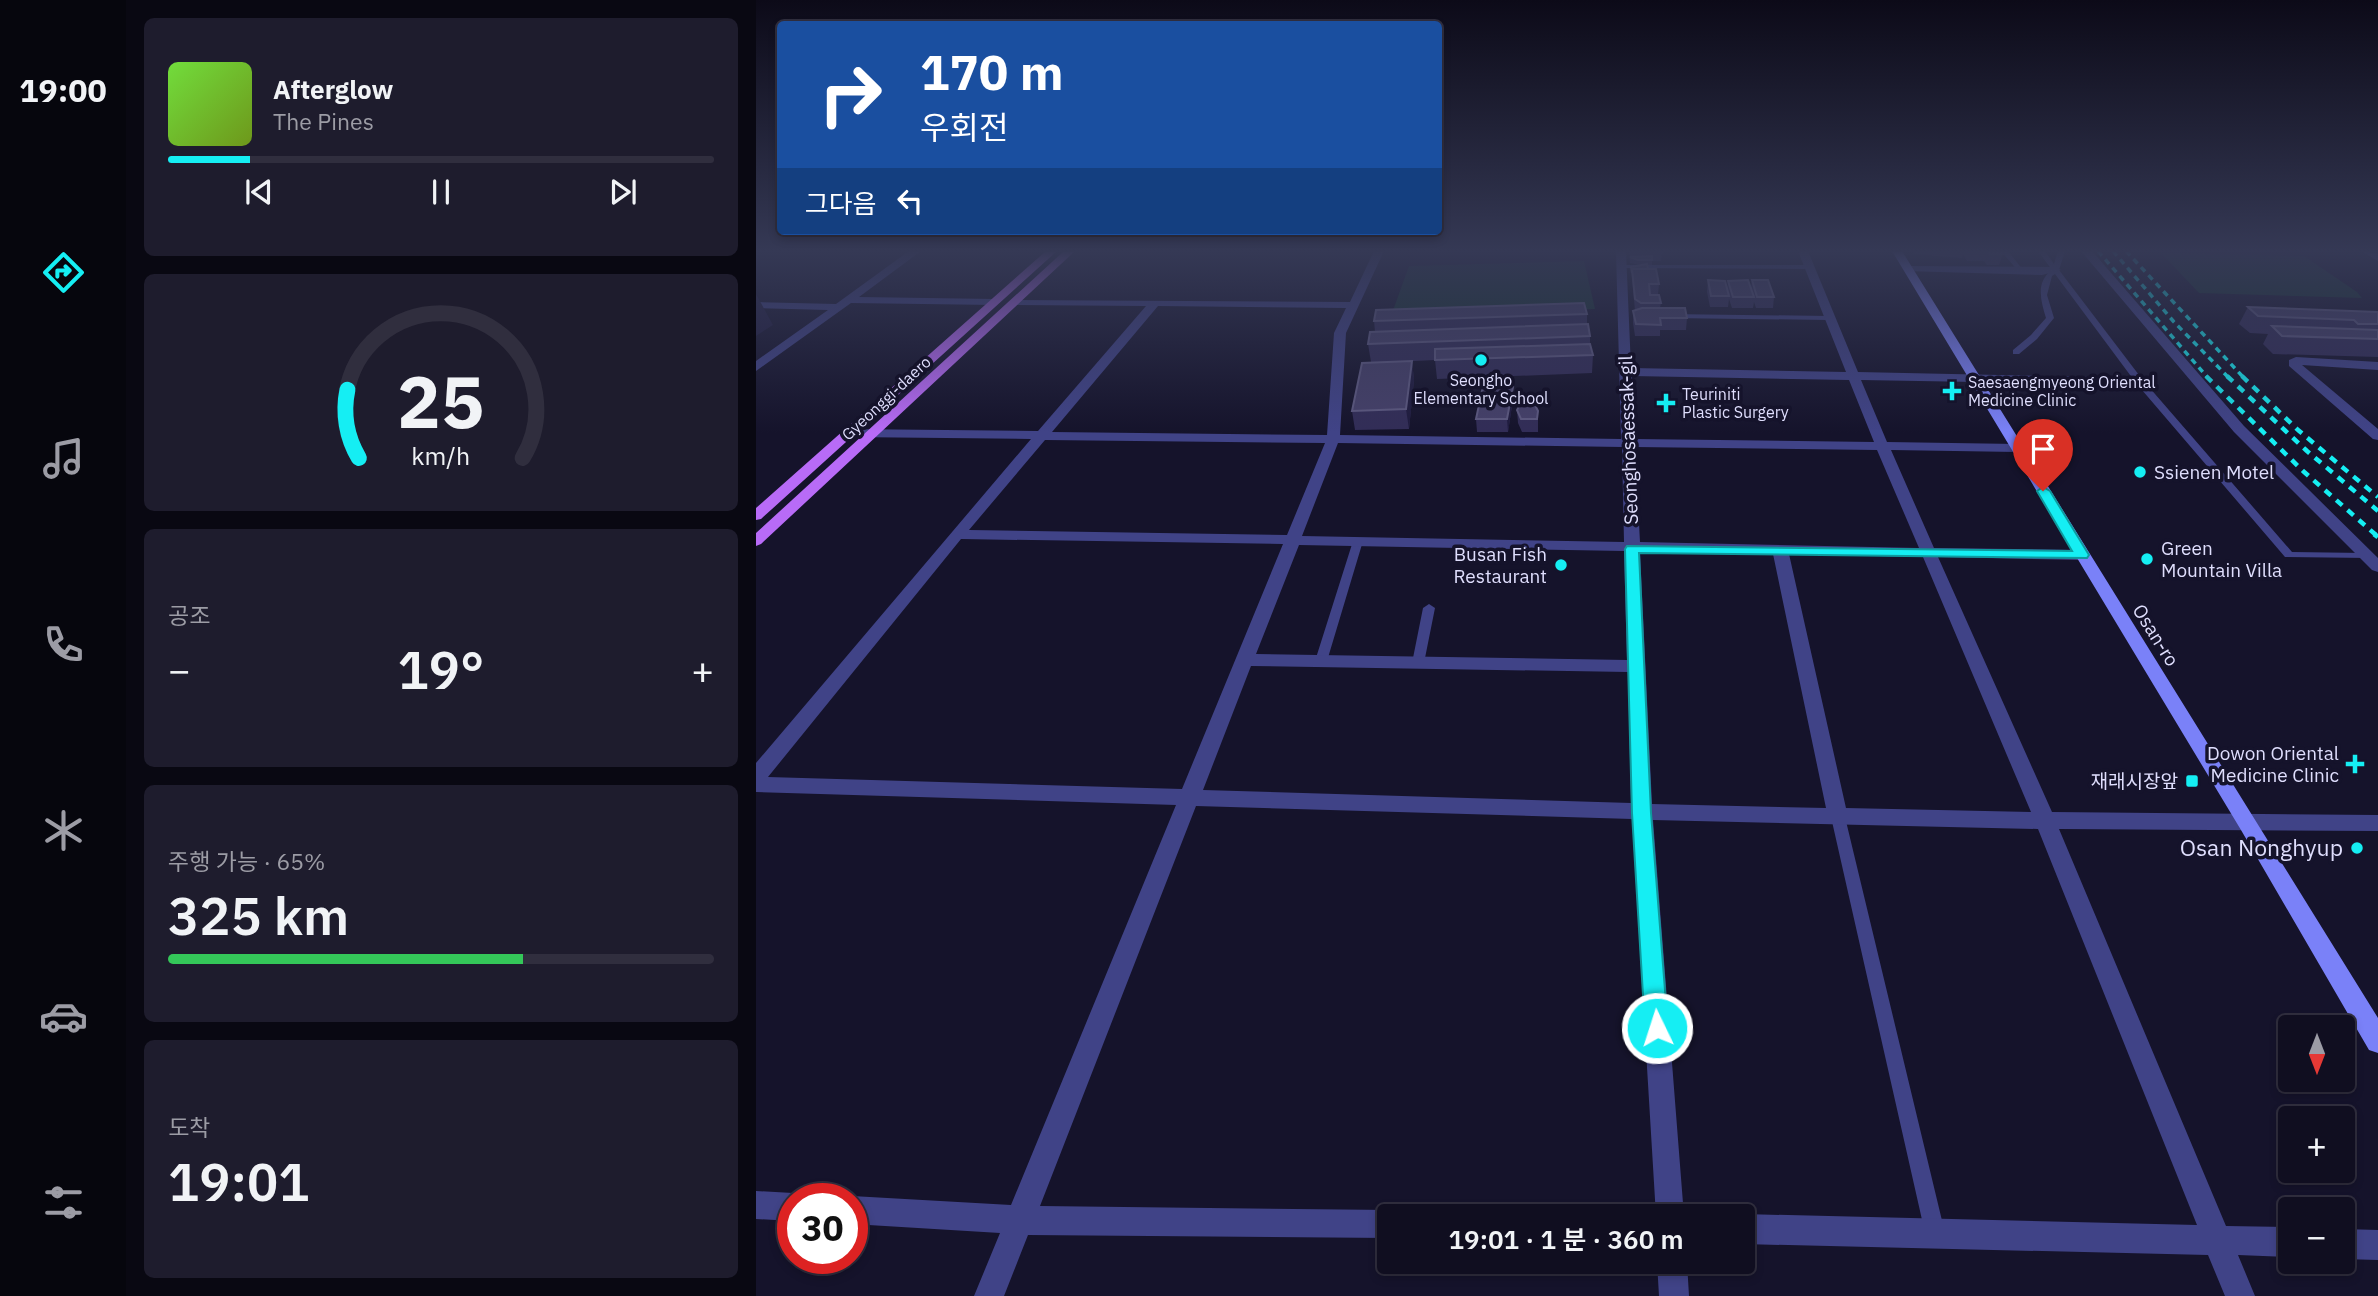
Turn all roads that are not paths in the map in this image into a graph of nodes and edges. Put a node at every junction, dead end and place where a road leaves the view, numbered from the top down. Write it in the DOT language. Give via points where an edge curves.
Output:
graph roads {
  1 [pos="832,311"];
  2 [pos="984,311"];
  3 [pos="1005,311"];
  4 [pos="1148,311"];
  5 [pos="1351,311"];
  6 [pos="1628,311"];
  7 [pos="1826,311"];
  8 [pos="1935,311"];
  9 [pos="2048,311"];
  10 [pos="2087,311"];
  11 [pos="2138,311"];
  12 [pos="1663,316"];
  13 [pos="1829,318"];
  14 [pos="2016,352"];
  15 [pos="2378,366"];
  16 [pos="756,367"];
  17 [pos="1626,372"];
  18 [pos="1853,376"];
  19 [pos="1976,378"];
  20 [pos="2139,381"];
  21 [pos="848,433"];
  22 [pos="873,434"];
  23 [pos="1041,436"];
  24 [pos="2378,436"];
  25 [pos="1333,440"];
  26 [pos="1628,443"];
  27 [pos="1882,446"];
  28 [pos="2017,448"];
  29 [pos="756,516"];
  30 [pos="957,534"];
  31 [pos="1293,540"];
  32 [pos="756,541"];
  33 [pos="1358,541"];
  34 [pos="1632,549"];
  35 [pos="1780,551"];
  36 [pos="1928,553"];
  37 [pos="2082,555"];
  38 [pos="2365,556"];
  39 [pos="2378,567"];
  40 [pos="1429,608"];
  41 [pos="1243,660"];
  42 [pos="1321,662"];
  43 [pos="1418,663"];
  44 [pos="1637,666"];
  45 [pos="756,777"];
  46 [pos="756,784"];
  47 [pos="1188,796"];
  48 [pos="1642,813"];
  49 [pos="1838,817"];
  50 [pos="2046,822"];
  51 [pos="2378,823"];
  52 [pos="2248,824"];
  53 [pos="2378,1041"];
  54 [pos="1669,1204"];
  55 [pos="756,1205"];
  56 [pos="777,1206"];
  57 [pos="868,1211"];
  58 [pos="1019,1220"];
  59 [pos="1377,1224"];
  60 [pos="1755,1229"];
  61 [pos="1935,1233"];
  62 [pos="2216,1239"];
  63 [pos="2278,1241"];
  64 [pos="2355,1244"];
  65 [pos="2378,1245"];
  66 [pos="1673,1274"];
  67 [pos="989,1296"];
  68 [pos="1674,1296"];
  69 [pos="2240,1296"];
  1 -- 16 [label="street"];
  2 -- 21 [label="main road, Gyeonggi-daero"];
  3 -- 22 [label="main road, Gyeonggi-daero"];
  4 -- 23 [label="street"];
  5 -- 25 [label="street" via="1340,333"];
  6 -- 17 [label="street, Seonghosaessak-gil"];
  7 -- 13 [label="street"];
  8 -- 19 [label="street, Osan-ro"];
  9 -- 14 [label="lane" via="2050,318"];
  10 -- 20 [label="lane"];
  11 -- 38 [label="street" via="2239,429"];
  12 -- 13 [label="lane"];
  13 -- 18 [label="street"];
  15 -- 24 [label="street" via="2293,363"];
  17 -- 18 [label="street"];
  17 -- 26 [label="street, Seonghosaessak-gil"];
  18 -- 19 [label="street"];
  18 -- 27 [label="street"];
  19 -- 20 [label="street"];
  19 -- 28 [label="street, Osan-ro"];
  20 -- 38 [label="lane" via="2289,555"];
  21 -- 22 [label="street"];
  21 -- 29 [label="main road, Gyeonggi-daero"];
  22 -- 23 [label="street"];
  22 -- 32 [label="main road, Gyeonggi-daero"];
  23 -- 25 [label="street"];
  23 -- 30 [label="street"];
  25 -- 26 [label="street"];
  25 -- 31 [label="street"];
  26 -- 27 [label="street"];
  26 -- 34 [label="street, Seonghosaessak-gil"];
  27 -- 28 [label="street"];
  27 -- 36 [label="street"];
  28 -- 37 [label="street, Osan-ro"];
  30 -- 31 [label="street"];
  30 -- 45 [label="street"];
  31 -- 33 [label="street"];
  31 -- 41 [label="street"];
  33 -- 34 [label="street"];
  33 -- 42 [label="lane"];
  34 -- 35 [label="street"];
  34 -- 44 [label="street, Seonghosaessak-gil"];
  35 -- 36 [label="street"];
  35 -- 49 [label="street"];
  36 -- 37 [label="street"];
  36 -- 50 [label="street"];
  37 -- 52 [label="street, Osan-ro"];
  38 -- 39 [label="street"];
  40 -- 43 [label="lane"];
  41 -- 42 [label="street"];
  41 -- 47 [label="street"];
  42 -- 43 [label="street"];
  43 -- 44 [label="street"];
  44 -- 48 [label="street, Seonghosaessak-gil"];
  46 -- 47 [label="street"];
  47 -- 48 [label="street"];
  47 -- 58 [label="street"];
  48 -- 49 [label="street"];
  48 -- 54 [label="street, Seonghosaessak-gil"];
  49 -- 50 [label="street"];
  49 -- 61 [label="lane"];
  50 -- 52 [label="street"];
  50 -- 62 [label="street"];
  51 -- 52 [label="street"];
  52 -- 53 [label="street, Osan-ro"];
  55 -- 56 [label="street"];
  57 -- 58 [label="street"];
  58 -- 59 [label="street"];
  58 -- 67 [label="street"];
  60 -- 61 [label="street"];
  61 -- 62 [label="street"];
  62 -- 63 [label="street"];
  62 -- 69 [label="street"];
  64 -- 65 [label="street"];
  66 -- 68 [label="street"];
}
